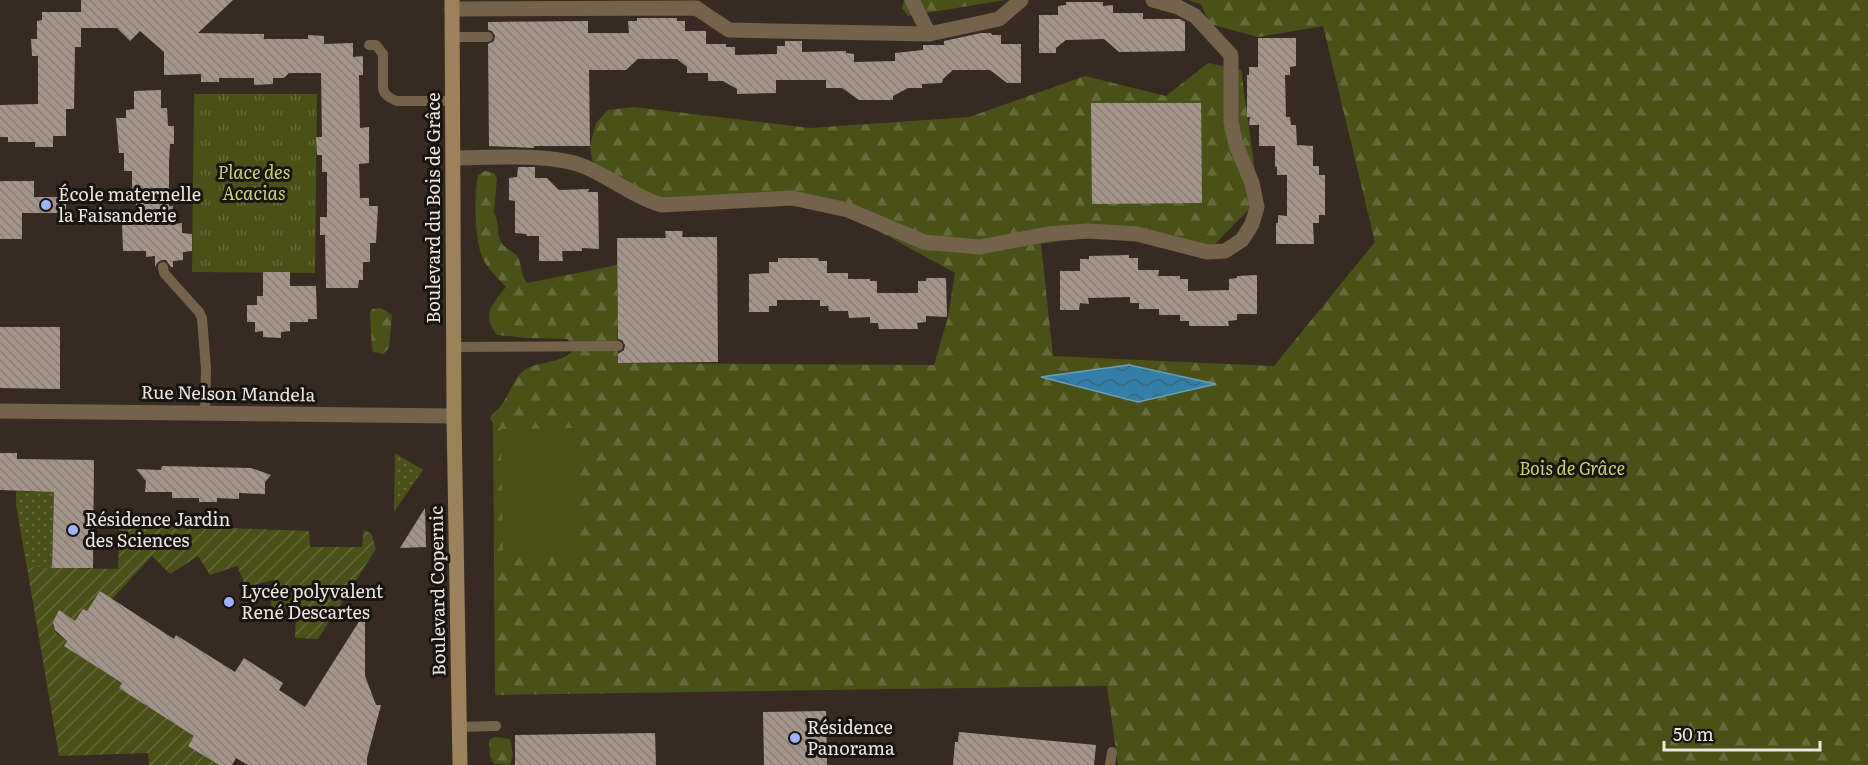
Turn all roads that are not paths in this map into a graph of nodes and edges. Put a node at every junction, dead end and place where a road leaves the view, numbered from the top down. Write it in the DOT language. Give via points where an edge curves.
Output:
graph roads {
  1 [pos="912,0"];
  2 [pos="1021,0"];
  3 [pos="1153,0"];
  4 [pos="569,4"];
  5 [pos="452,5"];
  6 [pos="928,34"];
  7 [pos="453,37"];
  8 [pos="488,37"];
  9 [pos="369,45"];
  10 [pos="453,101"];
  11 [pos="454,158"];
  12 [pos="164,267"];
  13 [pos="618,346"];
  14 [pos="454,347"];
  15 [pos="0,411"];
  16 [pos="206,413"];
  17 [pos="454,416"];
  18 [pos="496,726"];
  19 [pos="460,727"];
  20 [pos="1112,752"];
  21 [pos="460,765"];
  22 [pos="1110,765"];
  1 -- 6 [label="street"];
  2 -- 6 [label="street" via="999,19"];
  3 -- 11 [label="street" via="1195,16 1231,56 1231,122 1257,207 1242,240 1225,251 1207,252 1137,234 1088,231 980,247 924,242 848,210 792,198 662,205 581,165 550,159"];
  4 -- 5 [label="street" via="551,8"];
  4 -- 6 [label="street" via="696,8 729,30"];
  5 -- 7 [label="street, Boulevard du Bois de Grâce"];
  7 -- 8 [label="lane"];
  7 -- 10 [label="street, Boulevard du Bois de Grâce"];
  9 -- 10 [label="lane" via="376,45 383,54 383,89 390,98"];
  10 -- 11 [label="street, Boulevard du Bois de Grâce"];
  11 -- 14 [label="street, Boulevard du Bois de Grâce"];
  12 -- 16 [label="lane" via="164,273 202,318"];
  13 -- 14 [label="lane"];
  14 -- 17 [label="street, Boulevard du Bois de Grâce"];
  15 -- 16 [label="street, Rue Nelson Mandela"];
  16 -- 17 [label="street, Rue Nelson Mandela"];
  17 -- 19 [label="street, Boulevard Copernic"];
  18 -- 19 [label="lane"];
  19 -- 21 [label="street, Boulevard Copernic"];
  20 -- 22 [label="lane"];
}
